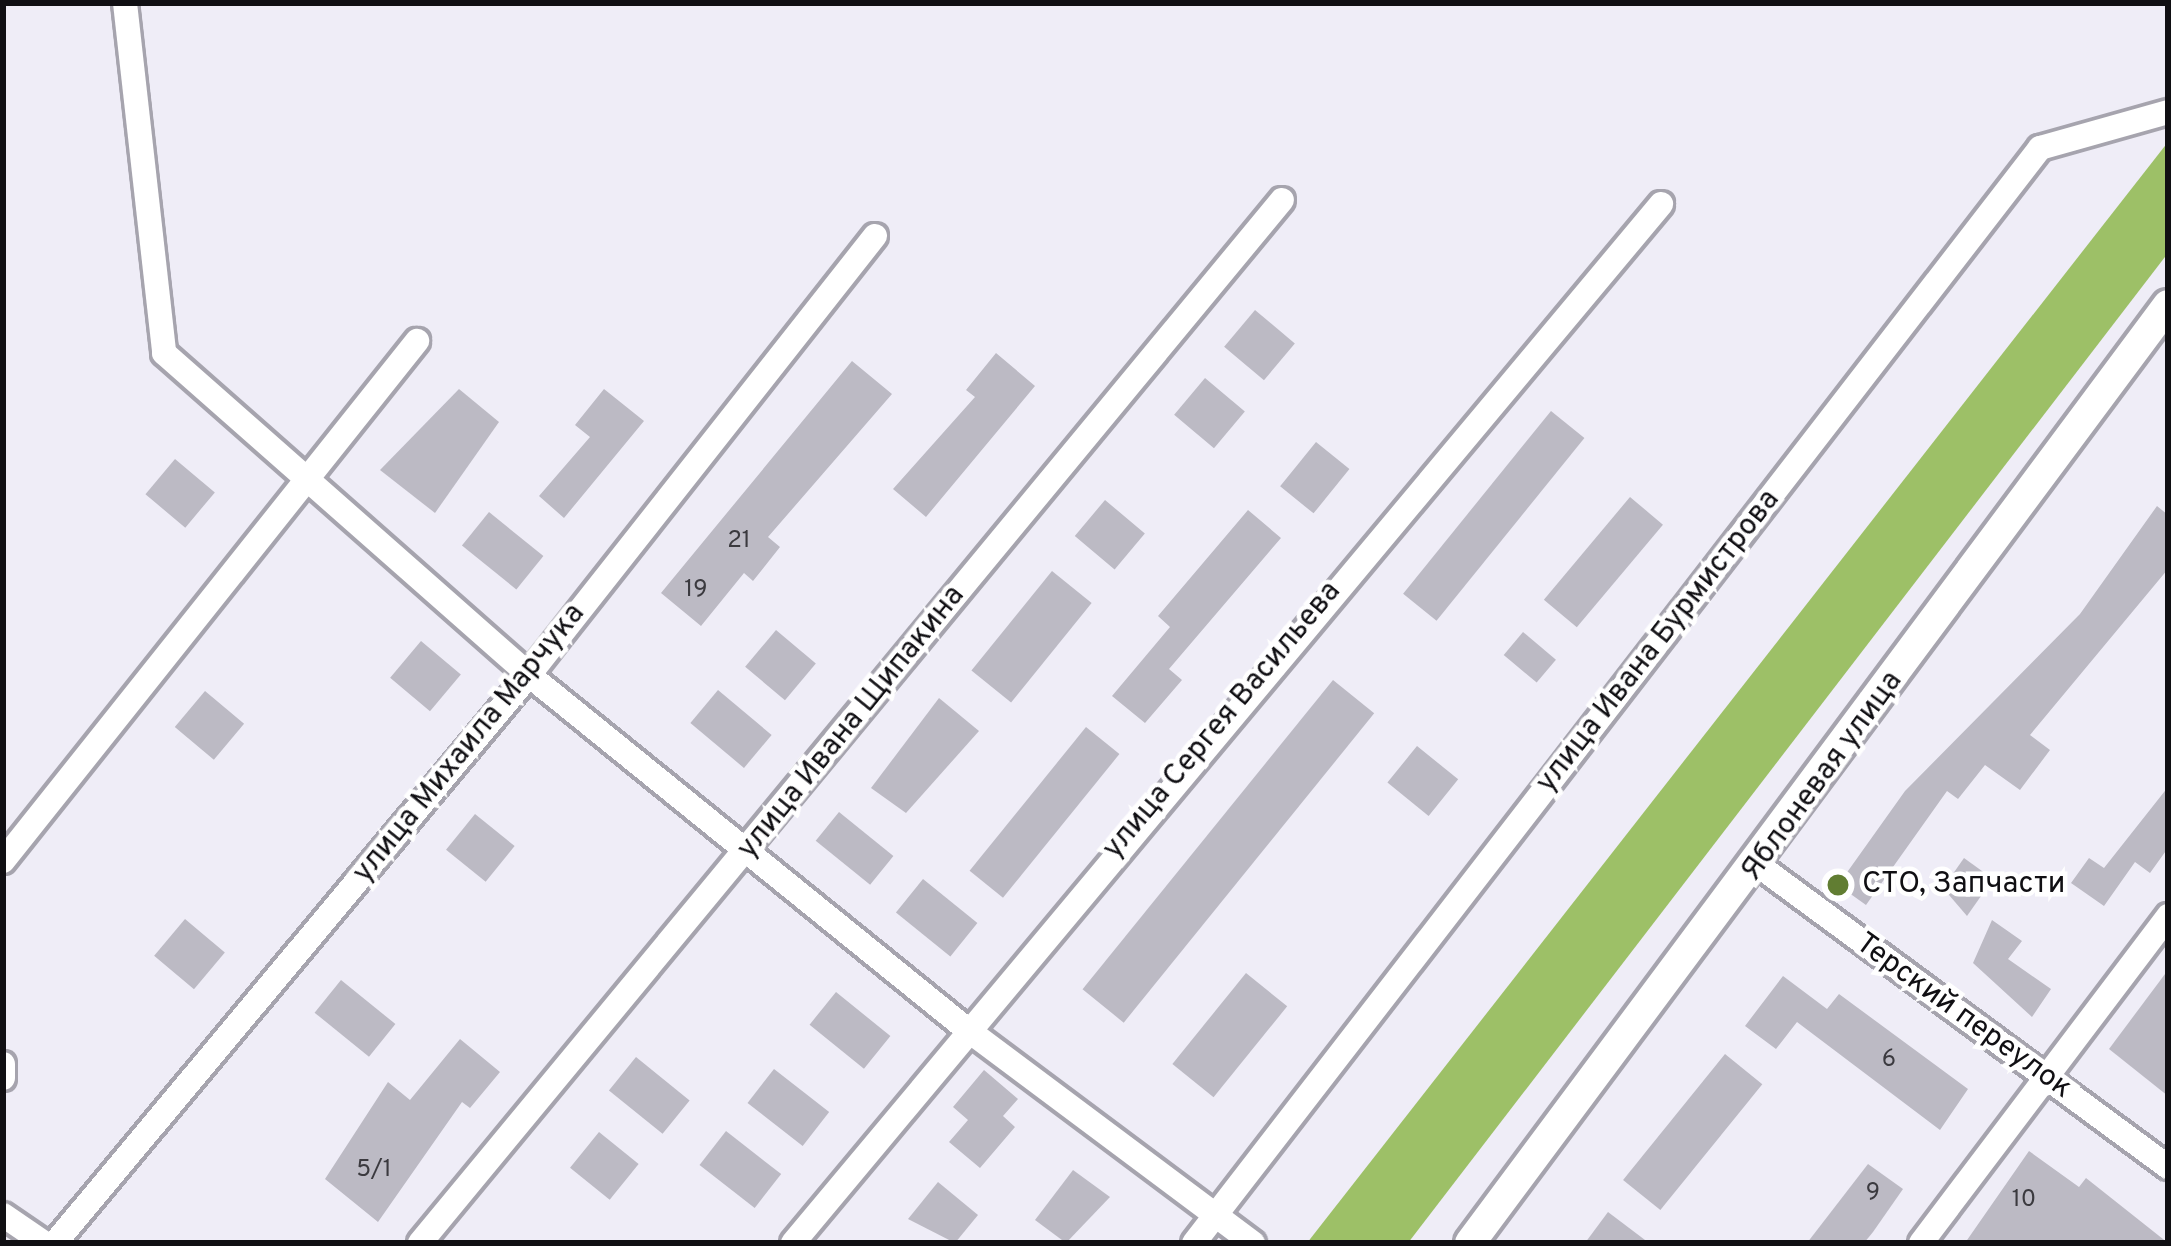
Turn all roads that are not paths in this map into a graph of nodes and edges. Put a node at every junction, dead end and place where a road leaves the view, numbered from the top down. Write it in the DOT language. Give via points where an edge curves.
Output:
graph roads {
  1 [pos="125,3"];
  2 [pos="2168,112"];
  3 [pos="1282,200"];
  4 [pos="1661,204"];
  5 [pos="874,236"];
  6 [pos="2168,305"];
  7 [pos="417,341"];
  8 [pos="308,490"];
  9 [pos="529,675"];
  10 [pos="749,850"];
  11 [pos="3,861"];
  12 [pos="1758,866"];
  13 [pos="2168,916"];
  14 [pos="964,1027"];
  15 [pos="3,1064"];
  16 [pos="3,1078"];
  17 [pos="2046,1079"];
  18 [pos="2168,1167"];
  19 [pos="3,1215"];
  20 [pos="1216,1216"];
  21 [pos="44,1243"];
  22 [pos="56,1243"];
  23 [pos="420,1243"];
  24 [pos="793,1243"];
  25 [pos="1195,1243"];
  26 [pos="1253,1243"];
  27 [pos="1470,1243"];
  28 [pos="1921,1243"];
  1 -- 8 [label="street" via="164,353"];
  2 -- 20 [label="street, улица Ивана Бурмистрова" via="2040,148"];
  3 -- 10 [label="street, улица Ивана Щипакина"];
  4 -- 14 [label="street, улица Сергея Васильева"];
  5 -- 9 [label="street, улица Михаила Марчука"];
  6 -- 12 [label="street, Яблоневая улица"];
  7 -- 8 [label="street"];
  8 -- 9 [label="street"];
  8 -- 11 [label="street"];
  9 -- 10 [label="street"];
  9 -- 22 [label="street, улица Михаила Марчука"];
  10 -- 14 [label="street"];
  10 -- 23 [label="street, улица Ивана Щипакина"];
  12 -- 17 [label="street, Терский переулок"];
  12 -- 27 [label="street, Яблоневая улица"];
  13 -- 17 [label="street"];
  14 -- 20 [label="street"];
  14 -- 24 [label="street, улица Сергея Васильева"];
  15 -- 16 [label="street"];
  17 -- 18 [label="street, Терский переулок"];
  17 -- 28 [label="street"];
  19 -- 21 [label="street"];
  20 -- 25 [label="street, улица Ивана Бурмистрова"];
  20 -- 26 [label="street"];
}
